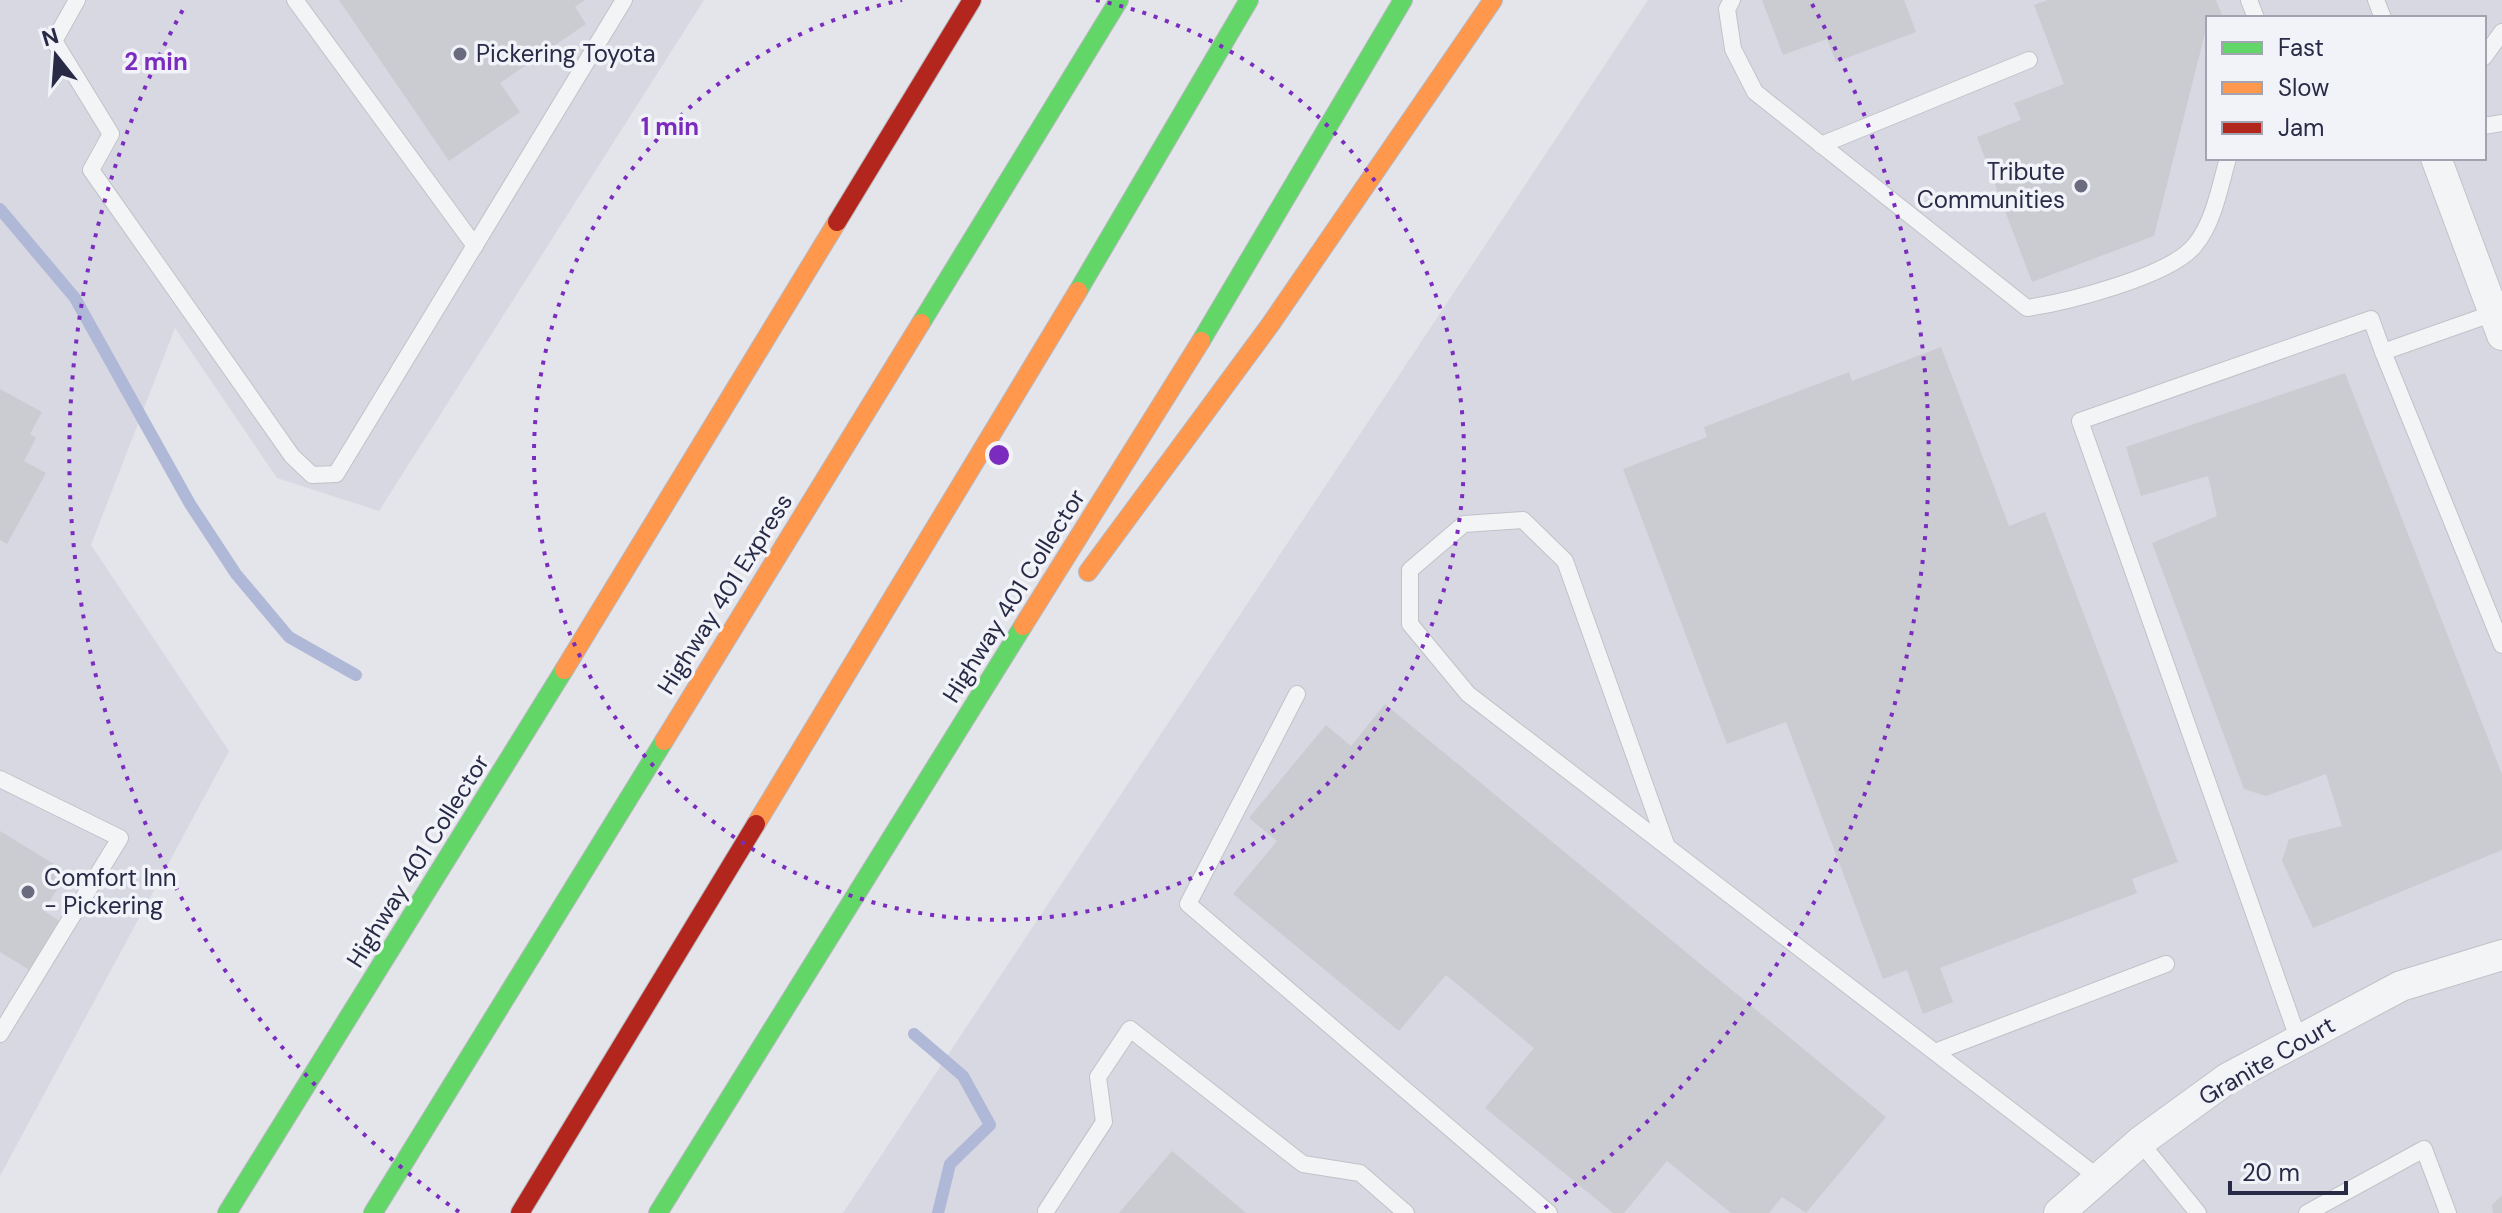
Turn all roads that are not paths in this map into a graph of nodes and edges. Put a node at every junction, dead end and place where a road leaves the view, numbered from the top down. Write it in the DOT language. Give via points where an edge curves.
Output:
graph roads {
  1 [pos="77,0"];
  2 [pos="295,0"];
  3 [pos="624,0"];
  4 [pos="972,0"];
  5 [pos="1119,0"];
  6 [pos="1249,0"];
  7 [pos="1403,0"];
  8 [pos="1493,0"];
  9 [pos="1732,0"];
  10 [pos="2502,32"];
  11 [pos="2486,54"];
  12 [pos="2029,60"];
  13 [pos="1821,145"];
  14 [pos="2227,160"];
  15 [pos="2437,160"];
  16 [pos="475,246"];
  17 [pos="2498,324"];
  18 [pos="2383,352"];
  19 [pos="1074,591"];
  20 [pos="1037,641"];
  21 [pos="2502,645"];
  22 [pos="1297,694"];
  23 [pos="0,779"];
  24 [pos="897,831"];
  25 [pos="1667,847"];
  26 [pos="2502,955"];
  27 [pos="2166,964"];
  28 [pos="2,1026"];
  29 [pos="2299,1041"];
  30 [pos="1935,1052"];
  31 [pos="2140,1142"];
  32 [pos="2099,1178"];
  33 [pos="1046,1211"];
  34 [pos="227,1213"];
  35 [pos="373,1213"];
  36 [pos="520,1213"];
  37 [pos="658,1213"];
  38 [pos="1406,1213"];
  39 [pos="1549,1213"];
  40 [pos="2059,1213"];
  41 [pos="2198,1213"];
  42 [pos="2307,1213"];
  43 [pos="2448,1213"];
  1 -- 16 [label="lane" via="54,41 111,134 91,170 292,456 312,475 336,474"];
  2 -- 16 [label="lane"];
  3 -- 16 [label="lane"];
  4 -- 34 [label="highway, Highway 401 Collector"];
  5 -- 35 [label="highway, Highway 401 Express"];
  6 -- 36 [label="highway" via="1013,401"];
  7 -- 24 [label="highway, Highway 401 Collector" via="1230,294"];
  8 -- 19 [label="highway" via="1270,325"];
  9 -- 13 [label="lane" via="1727,9 1733,49 1755,92"];
  10 -- 11 [label="lane"];
  12 -- 13 [label="lane"];
  13 -- 14 [label="lane" via="2027,308 2157,272 2195,246"];
  15 -- 17 [label="street"];
  17 -- 18 [label="lane"];
  18 -- 21 [label="lane"];
  18 -- 29 [label="lane" via="2371,319 2080,421"];
  20 -- 24 [label="highway"];
  22 -- 39 [label="lane" via="1188,904"];
  23 -- 28 [label="lane" via="120,838"];
  24 -- 37 [label="highway, Highway 401 Collector"];
  25 -- 25 [label="lane" via="1468,694 1410,624 1410,570 1464,524 1523,520 1565,561"];
  25 -- 30 [label="lane"];
  26 -- 29 [label="street, Granite Court" via="2401,986"];
  27 -- 30 [label="lane"];
  29 -- 31 [label="street, Granite Court" via="2228,1078"];
  30 -- 32 [label="lane"];
  31 -- 32 [label="street, Granite Court"];
  31 -- 41 [label="lane"];
  32 -- 40 [label="street, Granite Court"];
  33 -- 38 [label="lane" via="1104,1122 1098,1077 1130,1029 1303,1164 1360,1173"];
  42 -- 43 [label="lane" via="2424,1149"];
}
